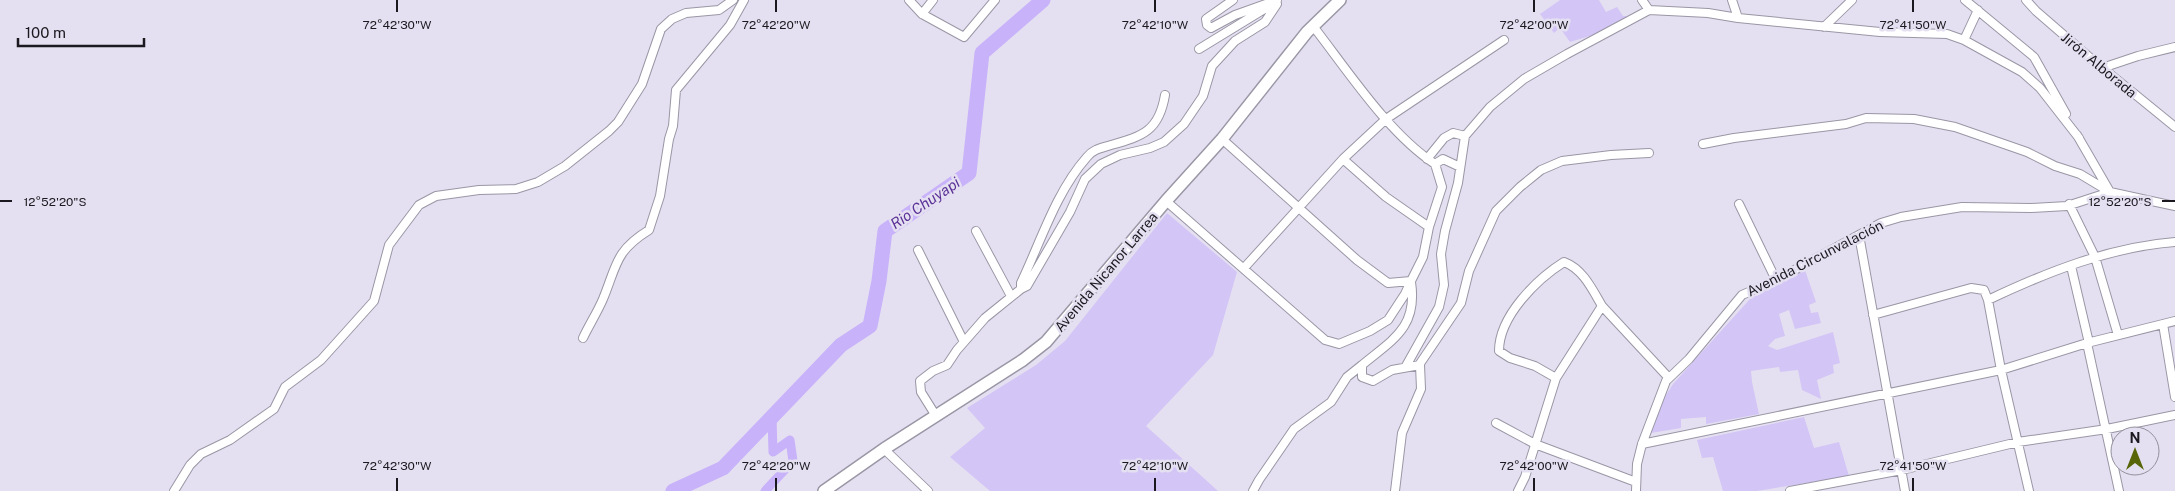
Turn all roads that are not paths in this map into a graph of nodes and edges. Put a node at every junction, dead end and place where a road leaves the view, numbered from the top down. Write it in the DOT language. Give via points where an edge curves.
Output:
graph roads {
  1 [pos="733,0"];
  2 [pos="744,0"];
  3 [pos="910,0"];
  4 [pos="933,0"];
  5 [pos="995,0"];
  6 [pos="1233,0"];
  7 [pos="1277,0"];
  8 [pos="1340,0"];
  9 [pos="1642,0"];
  10 [pos="1732,0"];
  11 [pos="1852,0"];
  12 [pos="1965,0"];
  13 [pos="2026,0"];
  14 [pos="1650,10"];
  15 [pos="1978,10"];
  16 [pos="922,14"];
  17 [pos="1738,18"];
  18 [pos="1313,26"];
  19 [pos="1824,27"];
  20 [pos="1504,40"];
  21 [pos="1964,40"];
  22 [pos="2175,47"];
  23 [pos="1199,49"];
  24 [pos="2102,68"];
  25 [pos="1165,95"];
  26 [pos="1386,119"];
  27 [pos="2175,127"];
  28 [pos="1465,136"];
  29 [pos="2079,138"];
  30 [pos="1222,139"];
  31 [pos="1703,144"];
  32 [pos="1649,153"];
  33 [pos="1343,159"];
  34 [pos="1427,159"];
  35 [pos="1435,164"];
  36 [pos="1460,167"];
  37 [pos="2110,192"];
  38 [pos="1166,201"];
  39 [pos="1739,204"];
  40 [pos="2069,204"];
  41 [pos="1298,206"];
  42 [pos="2175,206"];
  43 [pos="1429,227"];
  44 [pos="976,231"];
  45 [pos="1859,235"];
  46 [pos="2175,242"];
  47 [pos="918,250"];
  48 [pos="2095,257"];
  49 [pos="2070,266"];
  50 [pos="1244,268"];
  51 [pos="1776,280"];
  52 [pos="1411,281"];
  53 [pos="1021,289"];
  54 [pos="1011,296"];
  55 [pos="1988,300"];
  56 [pos="1602,306"];
  57 [pos="1874,315"];
  58 [pos="2175,322"];
  59 [pos="2164,324"];
  60 [pos="2118,335"];
  61 [pos="583,338"];
  62 [pos="964,342"];
  63 [pos="2088,343"];
  64 [pos="1362,365"];
  65 [pos="1419,365"];
  66 [pos="1406,366"];
  67 [pos="2001,370"];
  68 [pos="1668,377"];
  69 [pos="1556,378"];
  70 [pos="1887,394"];
  71 [pos="2175,397"];
  72 [pos="2175,414"];
  73 [pos="936,416"];
  74 [pos="1496,423"];
  75 [pos="2106,429"];
  76 [pos="2018,442"];
  77 [pos="1535,444"];
  78 [pos="1642,444"];
  79 [pos="884,449"];
  80 [pos="1902,470"];
  81 [pos="1636,482"];
  82 [pos="174,491"];
  83 [pos="824,491"];
  84 [pos="928,491"];
  85 [pos="1253,491"];
  86 [pos="1395,491"];
  87 [pos="1518,491"];
  88 [pos="1636,491"];
  89 [pos="1790,491"];
  90 [pos="1906,491"];
  91 [pos="2030,491"];
  92 [pos="2119,491"];
  1 -- 82 [label="street" via="719,10 686,13 661,29 642,84 623,115 609,131 565,166 538,182 516,189 436,196 419,205 389,245 374,301 321,360 285,387 274,409 230,440 201,454"];
  2 -- 61 [label="street" via="730,25 676,90 660,196 649,230 631,241 614,266"];
  3 -- 16 [label="street"];
  4 -- 16 [label="street"];
  5 -- 16 [label="street" via="964,38"];
  6 -- 7 [label="street" via="1210,15 1206,20 1208,26 1212,28"];
  7 -- 23 [label="street"];
  7 -- 53 [label="street" via="1265,22 1235,42 1212,66 1203,96 1184,124 1164,142 1120,155 1101,164 1085,179 1070,212 1027,286"];
  8 -- 18 [label="main road, Avenida Nicanor Larrea"];
  9 -- 14 [label="street"];
  10 -- 17 [label="street"];
  11 -- 19 [label="street"];
  12 -- 15 [label="street"];
  13 -- 24 [label="street, Jirón Alborada"];
  14 -- 17 [label="street"];
  14 -- 28 [label="street" via="1524,80 1490,107"];
  15 -- 21 [label="street"];
  15 -- 29 [label="street" via="2034,57"];
  17 -- 19 [label="street"];
  18 -- 26 [label="street"];
  18 -- 30 [label="main road, Avenida Nicanor Larrea"];
  19 -- 21 [label="street" via="1947,34"];
  20 -- 26 [label="street"];
  21 -- 29 [label="street" via="2022,72 2040,88"];
  22 -- 24 [label="street"];
  24 -- 27 [label="street, Jirón Alborada"];
  25 -- 53 [label="street" via="1157,122 1144,134 1098,148 1088,155 1070,178"];
  26 -- 33 [label="street"];
  26 -- 34 [label="street"];
  28 -- 34 [label="street" via="1453,133 1444,138"];
  28 -- 36 [label="street"];
  29 -- 37 [label="street"];
  30 -- 38 [label="main road, Avenida Nicanor Larrea"];
  30 -- 41 [label="street"];
  31 -- 37 [label="street" via="1846,124 1866,118 1914,119 1955,127 2027,152 2080,174"];
  32 -- 65 [label="street" via="1562,162 1541,170 1520,187 1496,211 1469,271 1461,303"];
  33 -- 41 [label="street"];
  33 -- 43 [label="street" via="1386,197"];
  34 -- 35 [label="street"];
  35 -- 36 [label="street" via="1443,159"];
  35 -- 43 [label="street" via="1442,187"];
  36 -- 66 [label="street" via="1441,254 1444,285 1439,307"];
  37 -- 40 [label="street, Avenida Circunvalación"];
  37 -- 42 [label="street"];
  38 -- 50 [label="street"];
  38 -- 73 [label="main road, Avenida Nicanor Larrea" via="1046,342"];
  39 -- 51 [label="street"];
  40 -- 45 [label="street, Avenida Circunvalación" via="1945,209 1881,223"];
  40 -- 48 [label="street"];
  41 -- 50 [label="street"];
  41 -- 52 [label="street" via="1388,284"];
  43 -- 52 [label="street" via="1423,257"];
  44 -- 54 [label="street"];
  45 -- 51 [label="street, Avenida Circunvalación"];
  45 -- 57 [label="street"];
  46 -- 48 [label="street" via="2143,244"];
  47 -- 62 [label="street"];
  48 -- 49 [label="street"];
  48 -- 60 [label="street"];
  49 -- 55 [label="street"];
  49 -- 63 [label="street"];
  50 -- 52 [label="street" via="1325,340 1339,344 1388,320"];
  51 -- 68 [label="street, Avenida Circunvalación" via="1742,295 1689,359"];
  52 -- 64 [label="street" via="1414,299 1408,321 1393,341"];
  53 -- 54 [label="street"];
  54 -- 62 [label="street"];
  55 -- 57 [label="street" via="1984,290 1970,288"];
  55 -- 67 [label="street"];
  56 -- 68 [label="street"];
  56 -- 69 [label="street"];
  56 -- 69 [label="street" via="1587,281 1574,266 1564,262 1535,284 1508,319 1502,330 1499,351"];
  57 -- 70 [label="street"];
  58 -- 59 [label="street"];
  59 -- 60 [label="street"];
  59 -- 71 [label="street"];
  60 -- 63 [label="street"];
  62 -- 73 [label="street" via="947,365 920,381 921,392"];
  63 -- 67 [label="street"];
  63 -- 75 [label="street"];
  64 -- 66 [label="street" via="1362,376 1373,381"];
  64 -- 85 [label="street" via="1347,377 1331,402 1294,428"];
  65 -- 66 [label="street"];
  65 -- 86 [label="street" via="1421,389 1402,433"];
  67 -- 70 [label="street"];
  67 -- 76 [label="street"];
  68 -- 78 [label="street, Avenida Circunvalación"];
  69 -- 77 [label="street"];
  70 -- 78 [label="street"];
  70 -- 80 [label="street"];
  72 -- 75 [label="street"];
  73 -- 79 [label="main road, Avenida Nicanor Larrea"];
  74 -- 77 [label="street"];
  75 -- 76 [label="street"];
  75 -- 92 [label="street"];
  76 -- 80 [label="street"];
  76 -- 91 [label="street"];
  77 -- 81 [label="street"];
  77 -- 87 [label="street"];
  78 -- 81 [label="street, Avenida Circunvalación"];
  79 -- 83 [label="main road, Avenida Nicanor Larrea"];
  79 -- 84 [label="street"];
  80 -- 89 [label="street"];
  80 -- 90 [label="street"];
  81 -- 88 [label="street, Avenida Circunvalación"];
}
